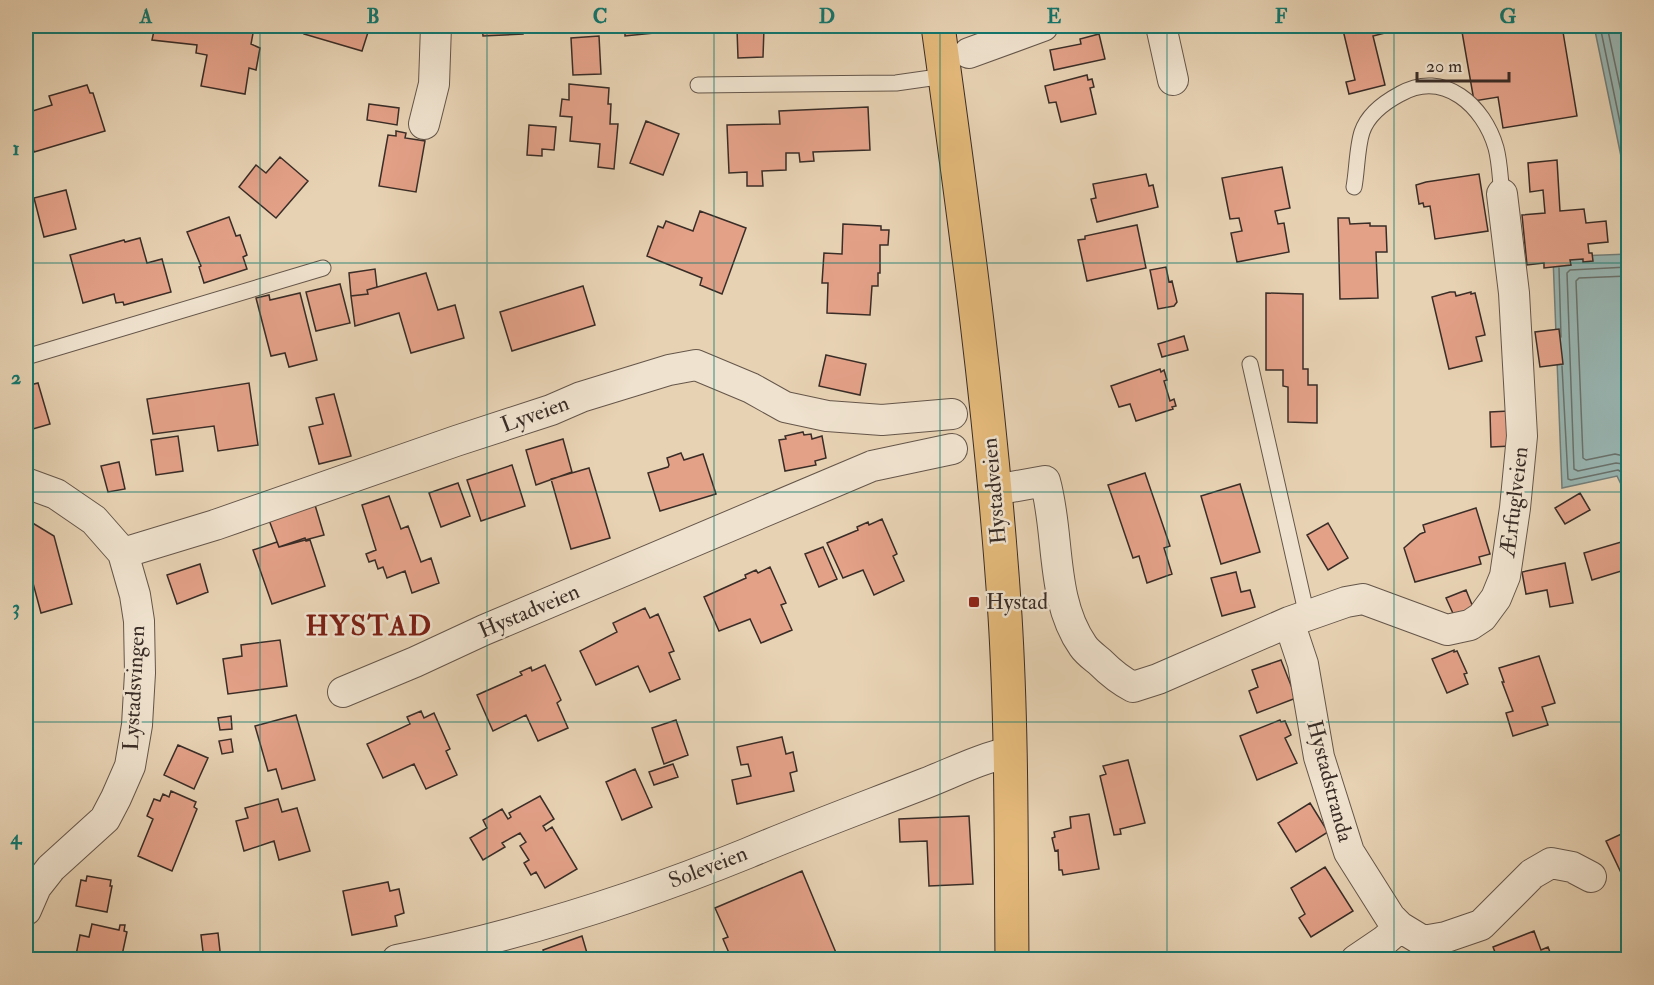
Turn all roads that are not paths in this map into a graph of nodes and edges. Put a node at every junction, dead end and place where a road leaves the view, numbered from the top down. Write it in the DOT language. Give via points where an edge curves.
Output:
graph roads {
  1 [pos="436,26"];
  2 [pos="938,26"];
  3 [pos="1043,26"];
  4 [pos="1161,26"];
  5 [pos="969,53"];
  6 [pos="945,76"];
  7 [pos="1173,80"];
  8 [pos="698,85"];
  9 [pos="424,124"];
  10 [pos="1354,187"];
  11 [pos="1502,194"];
  12 [pos="323,267"];
  13 [pos="26,357"];
  14 [pos="1250,364"];
  15 [pos="952,414"];
  16 [pos="952,450"];
  17 [pos="26,483"];
  18 [pos="995,490"];
  19 [pos="123,553"];
  20 [pos="1298,620"];
  21 [pos="343,692"];
  22 [pos="1011,752"];
  23 [pos="1591,877"];
  24 [pos="26,910"];
  25 [pos="1419,943"];
  26 [pos="433,956"];
  27 [pos="397,960"];
  28 [pos="1012,960"];
  29 [pos="1356,960"];
  1 -- 9 [label="street" via="434,84"];
  2 -- 6 [label="main road, Hystadveien"];
  3 -- 5 [label="street"];
  4 -- 7 [label="street"];
  6 -- 8 [label="lane" via="896,82"];
  6 -- 18 [label="main road, Hystadveien"];
  10 -- 11 [label="lane" via="1362,131 1372,115 1409,89 1433,84 1452,90 1481,116 1496,149"];
  11 -- 20 [label="street, Ærfuglveien" via="1514,293 1522,436 1505,576 1496,598 1482,617 1470,625 1446,630 1363,599"];
  12 -- 13 [label="lane"];
  14 -- 20 [label="lane"];
  15 -- 19 [label="street, Lyveien" via="882,420 827,416 785,407 696,365 581,397 215,525"];
  16 -- 21 [label="street, Hystadveien" via="872,466"];
  17 -- 19 [label="street, Lystadsvingen" via="56,494 94,520"];
  18 -- 20 [label="street, Ærfuglveien" via="1045,481 1051,503 1056,564 1068,616 1083,646 1119,680 1133,687"];
  18 -- 22 [label="main road, Hystadveien"];
  19 -- 24 [label="street, Lystadsvingen" via="139,621 137,725 130,766 105,819 51,868 36,887"];
  20 -- 25 [label="street, Hystadstranda" via="1319,757 1349,852 1390,917"];
  22 -- 26 [label="street, Soleveien" via="579,914"];
  22 -- 28 [label="main road, Hystadveien"];
  23 -- 25 [label="street" via="1572,867 1551,863 1532,874 1481,925"];
  25 -- 29 [label="street" via="1384,941"];
  26 -- 27 [label="street, Soleveien"];
}
